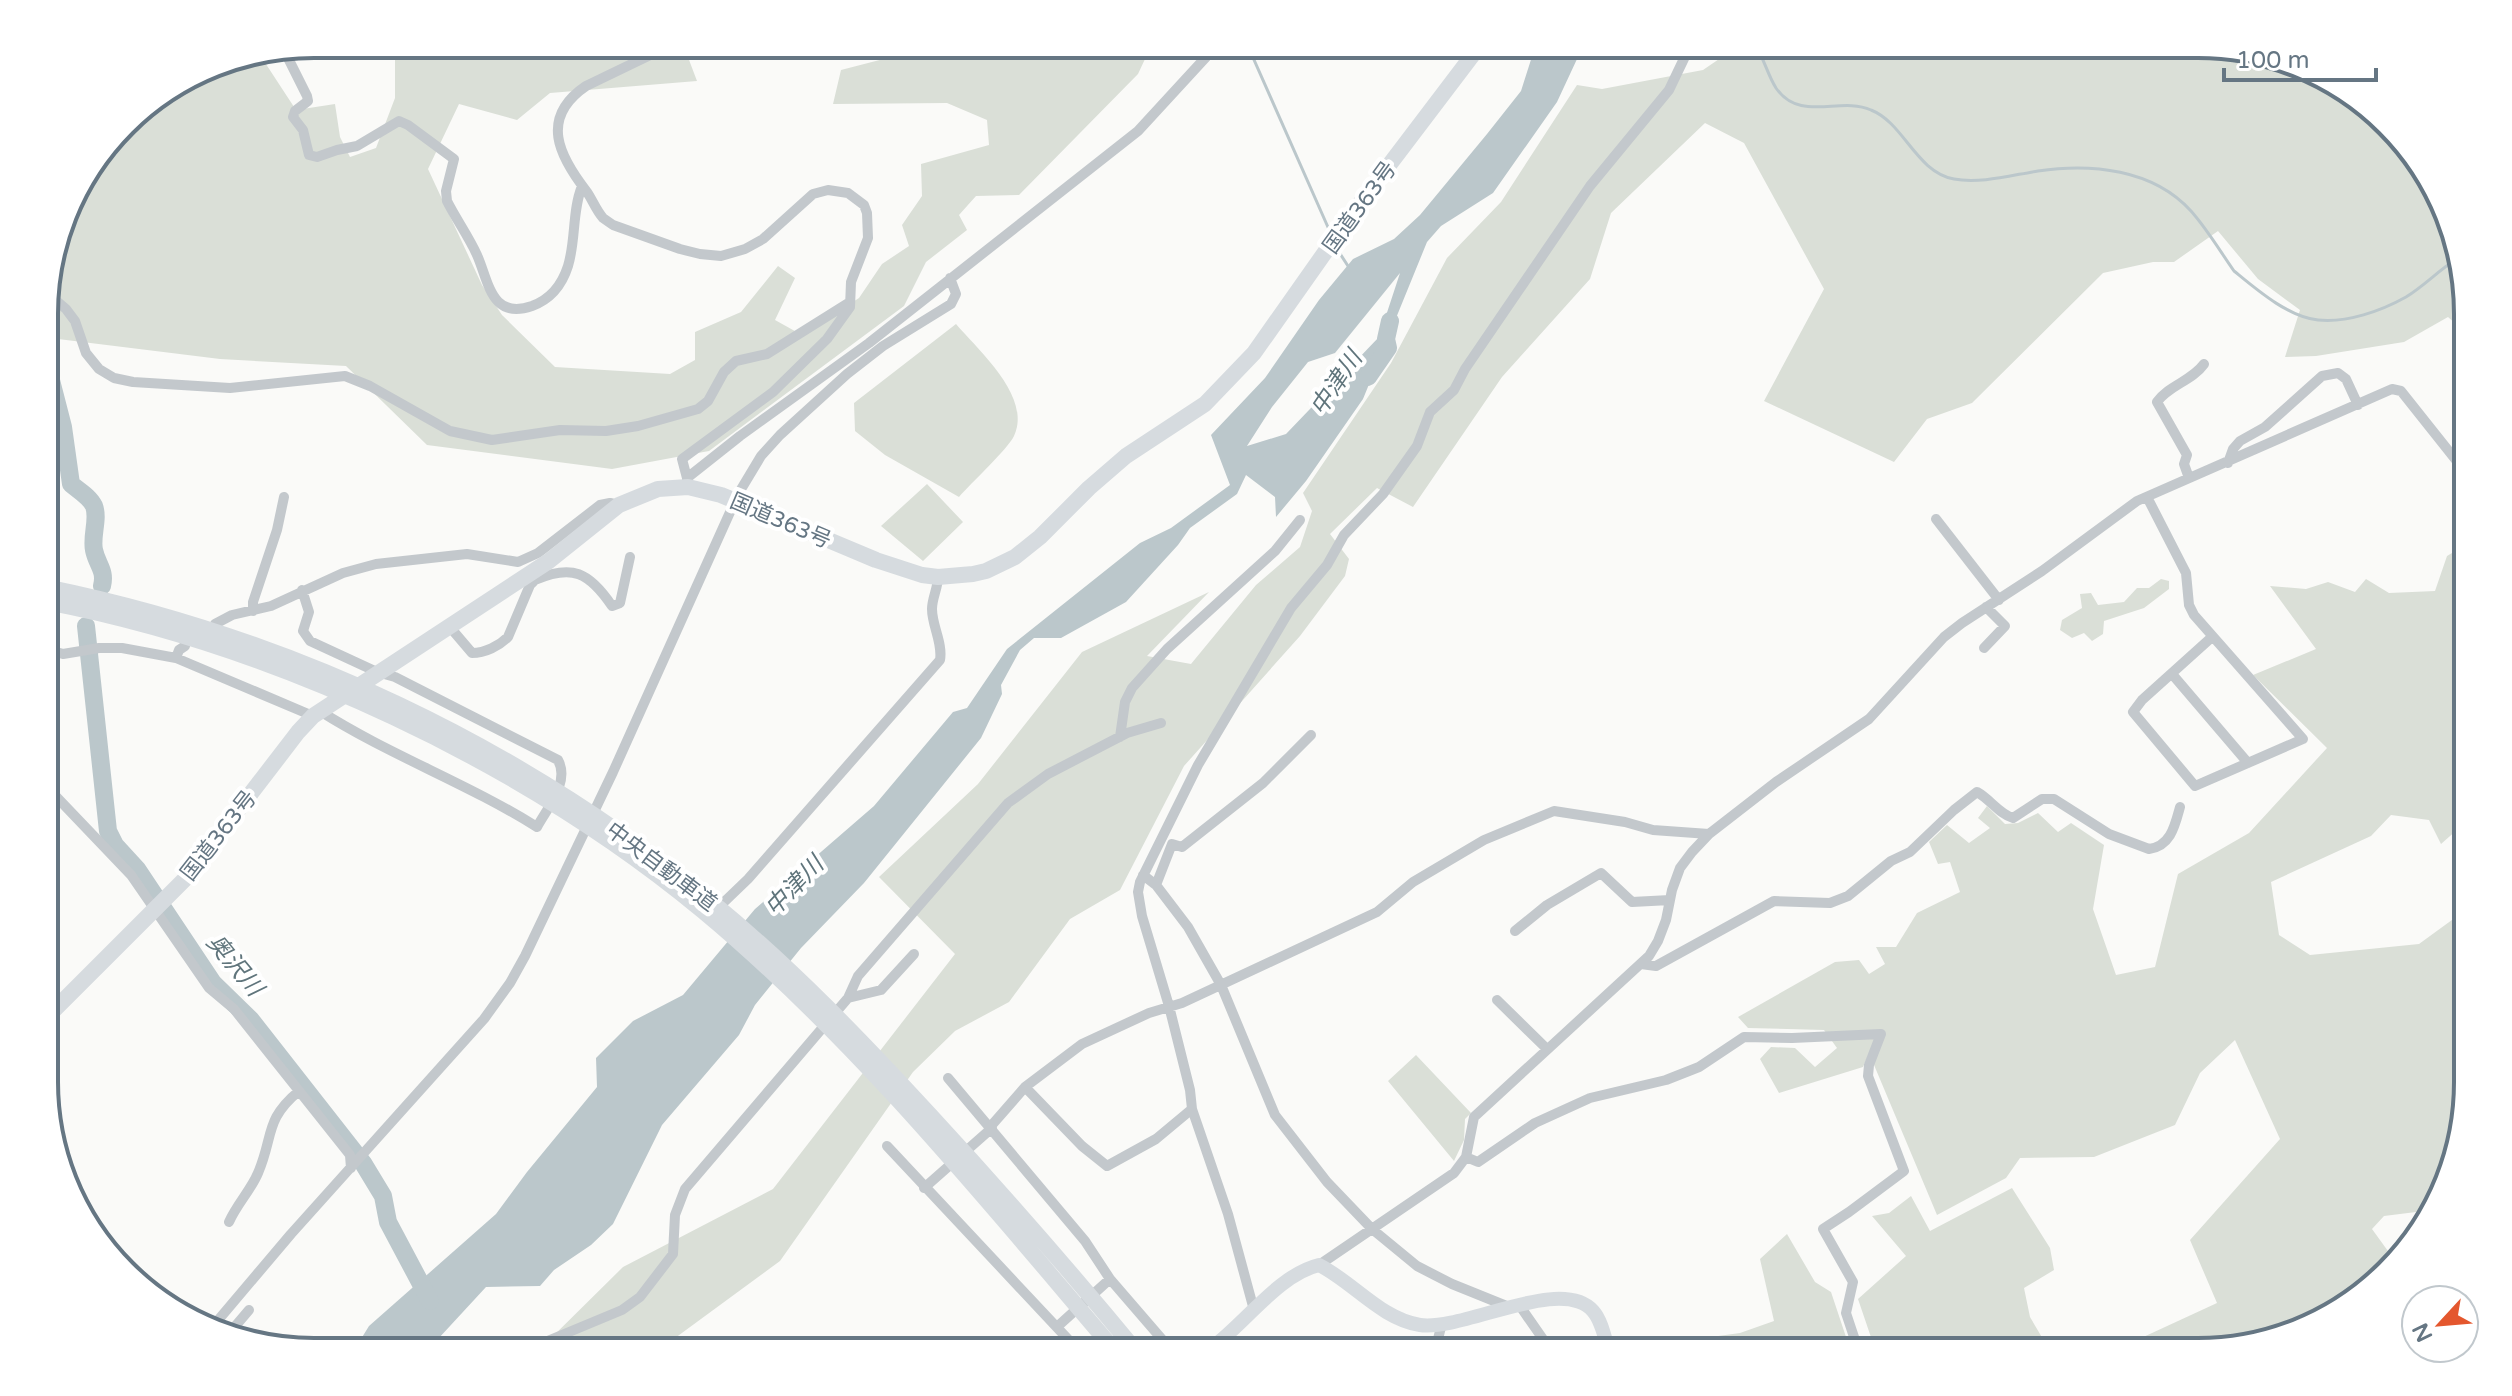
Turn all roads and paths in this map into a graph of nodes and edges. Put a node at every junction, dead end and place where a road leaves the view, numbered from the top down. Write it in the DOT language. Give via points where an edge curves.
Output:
graph roads {
  1 [pos="644,58"];
  2 [pos="1205,58"];
  3 [pos="1470,58"];
  4 [pos="1684,58"];
  5 [pos="289,60"];
  6 [pos="582,186"];
  7 [pos="950,278"];
  8 [pos="850,302"];
  9 [pos="59,303"];
  10 [pos="2204,364"];
  11 [pos="2358,405"];
  12 [pos="2453,456"];
  13 [pos="2228,463"];
  14 [pos="2189,478"];
  15 [pos="688,483"];
  16 [pos="740,491"];
  17 [pos="284,497"];
  18 [pos="2147,497"];
  19 [pos="619,505"];
  20 [pos="731,510"];
  21 [pos="1936,519"];
  22 [pos="1300,520"];
  23 [pos="630,557"];
  24 [pos="533,577"];
  25 [pos="938,577"];
  26 [pos="58,589"];
  27 [pos="302,590"];
  28 [pos="1999,600"];
  29 [pos="58,604"];
  30 [pos="1986,607"];
  31 [pos="253,611"];
  32 [pos="215,624"];
  33 [pos="449,626"];
  34 [pos="2212,637"];
  35 [pos="185,646"];
  36 [pos="1984,648"];
  37 [pos="58,653"];
  38 [pos="176,658"];
  39 [pos="377,672"];
  40 [pos="2172,674"];
  41 [pos="332,682"];
  42 [pos="316,714"];
  43 [pos="1161,723"];
  44 [pos="1311,735"];
  45 [pos="1120,737"];
  46 [pos="2248,763"];
  47 [pos="58,799"];
  48 [pos="2180,807"];
  49 [pos="1709,834"];
  50 [pos="1143,875"];
  51 [pos="1156,885"];
  52 [pos="1670,900"];
  53 [pos="723,903"];
  54 [pos="154,909"];
  55 [pos="1515,931"];
  56 [pos="914,954"];
  57 [pos="1641,964"];
  58 [pos="1221,985"];
  59 [pos="848,998"];
  60 [pos="1497,1000"];
  61 [pos="58,1006"];
  62 [pos="1169,1006"];
  63 [pos="856,1046"];
  64 [pos="1547,1049"];
  65 [pos="948,1078"];
  66 [pos="1025,1087"];
  67 [pos="299,1091"];
  68 [pos="1192,1109"];
  69 [pos="991,1127"];
  70 [pos="887,1146"];
  71 [pos="1466,1157"];
  72 [pos="353,1166"];
  73 [pos="924,1188"];
  74 [pos="229,1222"];
  75 [pos="1372,1229"];
  76 [pos="1319,1265"];
  77 [pos="1110,1279"];
  78 [pos="1516,1307"];
  79 [pos="249,1310"];
  80 [pos="1254,1310"];
  81 [pos="219,1320"];
  82 [pos="1442,1323"];
  83 [pos="236,1325"];
  84 [pos="1058,1326"];
  85 [pos="1438,1337"];
  86 [pos="1540,1337"];
  87 [pos="1604,1337"];
  88 [pos="1854,1337"];
  89 [pos="555,1338"];
  90 [pos="1068,1338"];
  91 [pos="1104,1338"];
  92 [pos="1125,1338"];
  93 [pos="1161,1338"];
  94 [pos="1223,1338"];
  1 -- 6 [label="street" via="586,86 568,101 557,140"];
  2 -- 7 [label="street" via="1138,131"];
  3 -- 25 [label="highway, 国道363号" via="1254,353 1219,391 1126,456 1015,557 986,571"];
  4 -- 50 [label="street" via="1669,90 1590,186 1454,390 1430,412 1408,460 1291,608 1198,765"];
  5 -- 6 [label="street" via="307,96 293,117 303,130 309,155 357,146 399,121 454,159 447,201 478,256 489,290 502,305 516,309 537,304 560,285"];
  6 -- 8 [label="street" via="613,225 712,256 755,244 813,194 828,190 854,196 867,213 868,238 851,282"];
  7 -- 15 [label="street" via="740,436"];
  7 -- 16 [label="street" via="956,294 951,304 847,374 780,435"];
  8 -- 9 [label="street" via="767,354 736,361 698,409 638,426 560,430 507,440 450,431 345,376 230,388 114,378 86,353 75,321"];
  8 -- 15 [label="street" via="827,339 773,392 682,459"];
  10 -- 14 [label="street" via="2157,402 2187,455"];
  11 -- 12 [label="street" via="2392,389 2401,391"];
  11 -- 13 [label="street"];
  11 -- 13 [label="street" via="2346,379 2330,372 2265,427 2240,441"];
  13 -- 14 [label="street"];
  14 -- 18 [label="street"];
  15 -- 19 [label="highway, 国道363号"];
  15 -- 25 [label="highway, 国道363号" via="901,570"];
  17 -- 31 [label="street"];
  18 -- 28 [label="street"];
  18 -- 34 [label="street" via="2186,573 2189,605"];
  19 -- 24 [label="highway, 国道363号"];
  19 -- 27 [label="street" via="600,505 538,553 518,562 467,554 376,564"];
  20 -- 72 [label="street" via="510,983"];
  21 -- 28 [label="street"];
  22 -- 45 [label="street" via="1275,551 1132,688"];
  23 -- 24 [label="street" via="620,603 612,606 589,580 572,571"];
  24 -- 33 [label="highway, 国道363号"];
  24 -- 33 [label="street" via="502,642 472,653"];
  25 -- 53 [label="street" via="931,606 940,660"];
  26 -- 41 [label="highway, 中央自動車道" via="217,632"];
  27 -- 31 [label="street"];
  27 -- 39 [label="street" via="309,612 303,631 310,641"];
  28 -- 30 [label="street"];
  29 -- 41 [label="highway, 中央自動車道"];
  30 -- 36 [label="street" via="2005,626"];
  30 -- 49 [label="street" via="1944,637 1869,719"];
  31 -- 32 [label="street"];
  33 -- 39 [label="highway, 国道363号"];
  34 -- 40 [label="street"];
  34 -- 46 [label="street" via="2303,739"];
  35 -- 38 [label="street"];
  37 -- 38 [label="street" via="122,648"];
  38 -- 42 [label="street"];
  39 -- 42 [label="highway, 国道363号"];
  39 -- 42 [label="street" via="558,760 562,781 537,827"];
  40 -- 46 [label="street"];
  40 -- 46 [label="street" via="2133,712 2195,786"];
  41 -- 63 [label="highway, 中央自動車道" via="549,795 704,912"];
  42 -- 54 [label="highway, 国道363号" via="202,860"];
  43 -- 45 [label="street"];
  44 -- 51 [label="street" via="1263,783 1182,847 1172,844"];
  45 -- 59 [label="street" via="1048,774 1008,803 858,976"];
  47 -- 54 [label="street" via="131,875"];
  48 -- 57 [label="street" via="2167,840 2149,849 2109,834 2054,799 2042,799 2013,818 1977,792 1910,852 1848,896 1830,903 1774,901 1656,966"];
  49 -- 52 [label="street" via="1680,868"];
  49 -- 58 [label="street" via="1653,830 1554,811 1484,840 1413,882 1377,912"];
  50 -- 51 [label="street"];
  50 -- 62 [label="street" via="1138,892 1142,916"];
  51 -- 58 [label="street"];
  52 -- 55 [label="street" via="1632,902 1601,873"];
  52 -- 57 [label="street" via="1658,941"];
  54 -- 61 [label="highway, 国道363号"];
  54 -- 67 [label="street" via="209,988 234,1009"];
  56 -- 59 [label="street" via="881,990"];
  57 -- 64 [label="street"];
  58 -- 62 [label="street"];
  58 -- 75 [label="street" via="1275,1115"];
  59 -- 89 [label="street" via="685,1189 675,1215 673,1254 640,1297"];
  60 -- 64 [label="street"];
  62 -- 66 [label="street" via="1082,1044"];
  62 -- 68 [label="street"];
  63 -- 91 [label="highway, 中央自動車道"];
  63 -- 92 [label="highway, 中央自動車道" via="1049,1247"];
  64 -- 71 [label="street" via="1474,1117"];
  65 -- 69 [label="street"];
  66 -- 68 [label="street" via="1107,1166 1156,1139"];
  66 -- 69 [label="street"];
  67 -- 72 [label="street"];
  67 -- 74 [label="street" via="273,1120 256,1177"];
  68 -- 80 [label="street"];
  69 -- 73 [label="street"];
  69 -- 77 [label="street"];
  70 -- 73 [label="street"];
  71 -- 75 [label="street" via="1454,1173"];
  71 -- 88 [label="street" via="1478,1162 1535,1123 1590,1098 1699,1067 1744,1037 1881,1034 1868,1076 1904,1171 1823,1229 1853,1282 1846,1313"];
  72 -- 81 [label="street"];
  73 -- 84 [label="street"];
  75 -- 76 [label="street"];
  75 -- 78 [label="street" via="1417,1266"];
  76 -- 80 [label="main road" via="1306,1268"];
  76 -- 82 [label="main road" via="1397,1318 1421,1325"];
  77 -- 84 [label="street"];
  77 -- 93 [label="street"];
  78 -- 82 [label="main road"];
  78 -- 86 [label="street"];
  78 -- 87 [label="main road" via="1563,1298 1585,1305 1595,1313"];
  79 -- 83 [label="street"];
  80 -- 94 [label="main road"];
  82 -- 85 [label="street"];
  84 -- 90 [label="street"];
}
